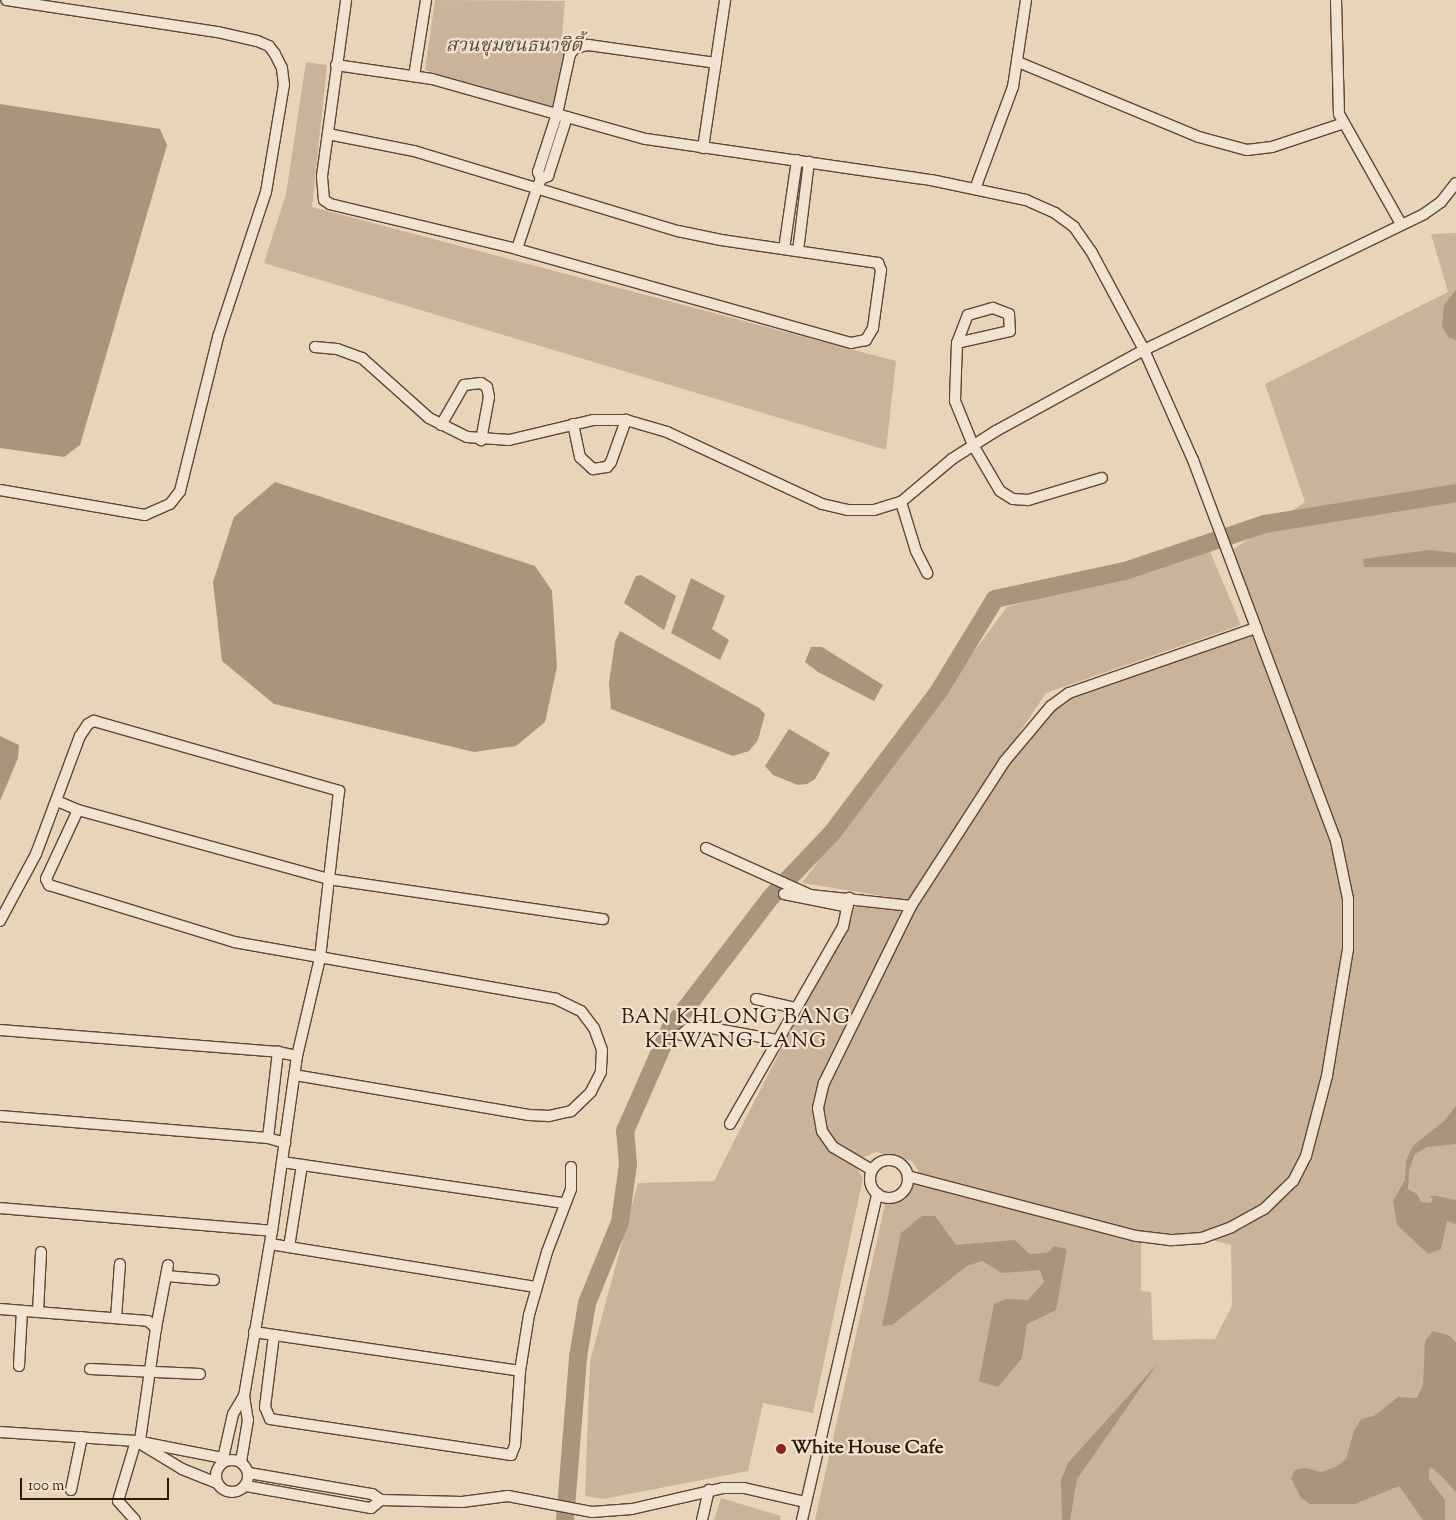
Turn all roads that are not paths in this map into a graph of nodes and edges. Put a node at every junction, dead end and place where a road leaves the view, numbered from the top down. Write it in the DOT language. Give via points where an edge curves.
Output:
graph roads {
  1 [pos="6,0"];
  2 [pos="346,0"];
  3 [pos="426,0"];
  4 [pos="725,0"];
  5 [pos="1026,0"];
  6 [pos="1336,0"];
  7 [pos="1018,62"];
  8 [pos="716,63"];
  9 [pos="336,66"];
  10 [pos="414,76"];
  11 [pos="562,116"];
  12 [pos="1344,123"];
  13 [pos="328,134"];
  14 [pos="703,148"];
  15 [pos="797,160"];
  16 [pos="809,162"];
  17 [pos="1456,183"];
  18 [pos="539,184"];
  19 [pos="975,189"];
  20 [pos="1401,224"];
  21 [pos="517,249"];
  22 [pos="784,249"];
  23 [pos="798,251"];
  24 [pos="957,343"];
  25 [pos="315,347"];
  26 [pos="1144,350"];
  27 [pos="626,420"];
  28 [pos="573,424"];
  29 [pos="441,425"];
  30 [pos="481,440"];
  31 [pos="973,445"];
  32 [pos="1102,478"];
  33 [pos="0,490"];
  34 [pos="901,502"];
  35 [pos="927,573"];
  36 [pos="1256,628"];
  37 [pos="57,801"];
  38 [pos="78,810"];
  39 [pos="706,848"];
  40 [pos="328,879"];
  41 [pos="784,894"];
  42 [pos="848,903"];
  43 [pos="911,906"];
  44 [pos="603,919"];
  45 [pos="0,921"];
  46 [pos="320,958"];
  47 [pos="756,999"];
  48 [pos="796,1008"];
  49 [pos="0,1030"];
  50 [pos="681,1034"];
  51 [pos="777,1040"];
  52 [pos="278,1052"];
  53 [pos="297,1056"];
  54 [pos="294,1075"];
  55 [pos="0,1116"];
  56 [pos="730,1124"];
  57 [pos="268,1138"];
  58 [pos="285,1143"];
  59 [pos="282,1162"];
  60 [pos="302,1165"];
  61 [pos="571,1167"];
  62 [pos="872,1170"];
  63 [pos="908,1176"];
  64 [pos="877,1194"];
  65 [pos="564,1203"];
  66 [pos="0,1208"];
  67 [pos="272,1231"];
  68 [pos="270,1244"];
  69 [pos="289,1247"];
  70 [pos="41,1252"];
  71 [pos="120,1264"];
  72 [pos="168,1265"];
  73 [pos="166,1276"];
  74 [pos="214,1280"];
  75 [pos="536,1287"];
  76 [pos="0,1309"];
  77 [pos="22,1311"];
  78 [pos="38,1312"];
  79 [pos="116,1318"];
  80 [pos="156,1328"];
  81 [pos="254,1332"];
  82 [pos="274,1335"];
  83 [pos="19,1366"];
  84 [pos="90,1369"];
  85 [pos="150,1370"];
  86 [pos="520,1370"];
  87 [pos="200,1374"];
  88 [pos="244,1396"];
  89 [pos="0,1432"];
  90 [pos="0,1436"];
  91 [pos="82,1437"];
  92 [pos="138,1441"];
  93 [pos="222,1461"];
  94 [pos="241,1462"];
  95 [pos="249,1473"];
  96 [pos="217,1483"];
  97 [pos="246,1486"];
  98 [pos="71,1490"];
  99 [pos="709,1490"];
  100 [pos="381,1500"];
  101 [pos="805,1502"];
  102 [pos="135,1520"];
  103 [pos="702,1520"];
  104 [pos="802,1520"];
  1 -- 33 [label="street" via="227,33 257,41 269,46 275,54 282,68 284,85 266,192 218,337 180,490 170,504 145,515"];
  2 -- 9 [label="street"];
  3 -- 10 [label="street"];
  4 -- 8 [label="street"];
  5 -- 7 [label="street"];
  6 -- 12 [label="street" via="1337,98"];
  7 -- 12 [label="street" via="1199,137 1247,150 1272,148"];
  7 -- 19 [label="street" via="1009,103"];
  8 -- 11 [label="street" via="581,45 570,54"];
  8 -- 14 [label="street"];
  9 -- 10 [label="street"];
  9 -- 13 [label="street"];
  10 -- 11 [label="street"];
  11 -- 14 [label="street" via="646,139"];
  11 -- 18 [label="street" via="538,172"];
  12 -- 20 [label="street"];
  13 -- 18 [label="street" via="414,151"];
  13 -- 21 [label="street" via="321,190 324,200 330,204"];
  14 -- 15 [label="street"];
  15 -- 16 [label="street"];
  15 -- 22 [label="street"];
  16 -- 19 [label="street"];
  16 -- 23 [label="street"];
  17 -- 20 [label="street" via="1441,202"];
  18 -- 21 [label="street"];
  18 -- 22 [label="street" via="678,231"];
  19 -- 26 [label="street" via="1043,206 1074,227"];
  20 -- 26 [label="street"];
  21 -- 23 [label="street" via="851,343 866,340 873,328 880,266 873,262"];
  22 -- 23 [label="street"];
  24 -- 24 [label="street" via="961,325 971,312 993,308 1009,314 1012,326 1006,334"];
  24 -- 31 [label="street" via="955,401"];
  25 -- 29 [label="street" via="337,349 362,358"];
  26 -- 31 [label="street"];
  26 -- 36 [label="street" via="1213,509"];
  27 -- 28 [label="street"];
  27 -- 28 [label="street" via="611,462 606,467 594,469 580,457"];
  27 -- 34 [label="street" via="667,432 822,504 861,511"];
  28 -- 30 [label="street" via="509,440"];
  29 -- 30 [label="street"];
  29 -- 30 [label="street" via="464,385 481,383 490,396"];
  31 -- 32 [label="street" via="1000,491 1013,499 1042,497"];
  31 -- 34 [label="street"];
  34 -- 35 [label="street" via="916,551"];
  36 -- 43 [label="street" via="1068,693 1051,706 1004,762"];
  36 -- 63 [label="street" via="1336,841 1347,891 1350,930 1327,1076 1306,1156 1293,1181 1264,1209 1243,1222 1202,1238 1170,1240 1136,1236"];
  37 -- 38 [label="street"];
  37 -- 40 [label="street" via="83,729 94,721 103,722 340,791"];
  37 -- 45 [label="street" via="36,854"];
  38 -- 40 [label="street"];
  38 -- 46 [label="street" via="46,879 49,885 234,942"];
  39 -- 42 [label="street" via="794,889"];
  40 -- 44 [label="street"];
  40 -- 46 [label="street"];
  41 -- 42 [label="street"];
  42 -- 43 [label="street"];
  42 -- 48 [label="street" via="843,927"];
  43 -- 62 [label="street" via="824,1083 818,1108 822,1131 833,1148"];
  46 -- 53 [label="street"];
  46 -- 54 [label="street" via="556,999 581,1011 594,1028 602,1050 601,1072 591,1092 571,1111 549,1116"];
  47 -- 48 [label="street"];
  48 -- 51 [label="street"];
  49 -- 52 [label="street"];
  50 -- 51 [label="street" via="700,1026"];
  51 -- 56 [label="street"];
  52 -- 53 [label="street"];
  52 -- 57 [label="street"];
  53 -- 54 [label="street"];
  54 -- 58 [label="street"];
  55 -- 57 [label="street"];
  57 -- 58 [label="street"];
  58 -- 59 [label="street"];
  59 -- 60 [label="street"];
  59 -- 67 [label="street"];
  60 -- 65 [label="street"];
  60 -- 69 [label="street"];
  61 -- 65 [label="street" via="571,1189"];
  62 -- 63 [label="street" via="880,1162 892,1160 902,1165"];
  62 -- 64 [label="street" via="870,1186"];
  63 -- 64 [label="street" via="906,1188 896,1197"];
  64 -- 101 [label="street"];
  65 -- 75 [label="street"];
  66 -- 67 [label="street"];
  67 -- 68 [label="street"];
  68 -- 69 [label="street"];
  68 -- 81 [label="street"];
  69 -- 75 [label="street"];
  70 -- 78 [label="street"];
  71 -- 79 [label="street"];
  72 -- 73 [label="street"];
  73 -- 74 [label="street"];
  73 -- 80 [label="street"];
  75 -- 86 [label="street"];
  76 -- 77 [label="street"];
  77 -- 78 [label="street"];
  77 -- 83 [label="street"];
  78 -- 79 [label="street"];
  79 -- 80 [label="street" via="148,1321"];
  80 -- 85 [label="street"];
  81 -- 82 [label="street"];
  81 -- 88 [label="street"];
  82 -- 86 [label="street"];
  82 -- 86 [label="street" via="265,1407 270,1419 506,1457 514,1451 515,1445"];
  84 -- 85 [label="street"];
  85 -- 87 [label="street"];
  85 -- 92 [label="street"];
  88 -- 93 [label="street" via="232,1414"];
  88 -- 94 [label="street" via="248,1420"];
  89 -- 90 [label="street"];
  89 -- 91 [label="street"];
  91 -- 92 [label="street"];
  91 -- 98 [label="street"];
  92 -- 93 [label="street"];
  92 -- 96 [label="street" via="182,1469"];
  92 -- 102 [label="street" via="118,1501"];
  93 -- 94 [label="street"];
  93 -- 96 [label="street" via="217,1469"];
  94 -- 95 [label="street"];
  95 -- 97 [label="street"];
  95 -- 100 [label="street" via="372,1494"];
  96 -- 97 [label="street" via="227,1492 234,1493"];
  97 -- 100 [label="street" via="372,1508"];
  99 -- 100 [label="street" via="632,1510 592,1512 508,1496 462,1502"];
  99 -- 101 [label="street" via="744,1488"];
  99 -- 103 [label="street"];
  101 -- 104 [label="street"];
}
